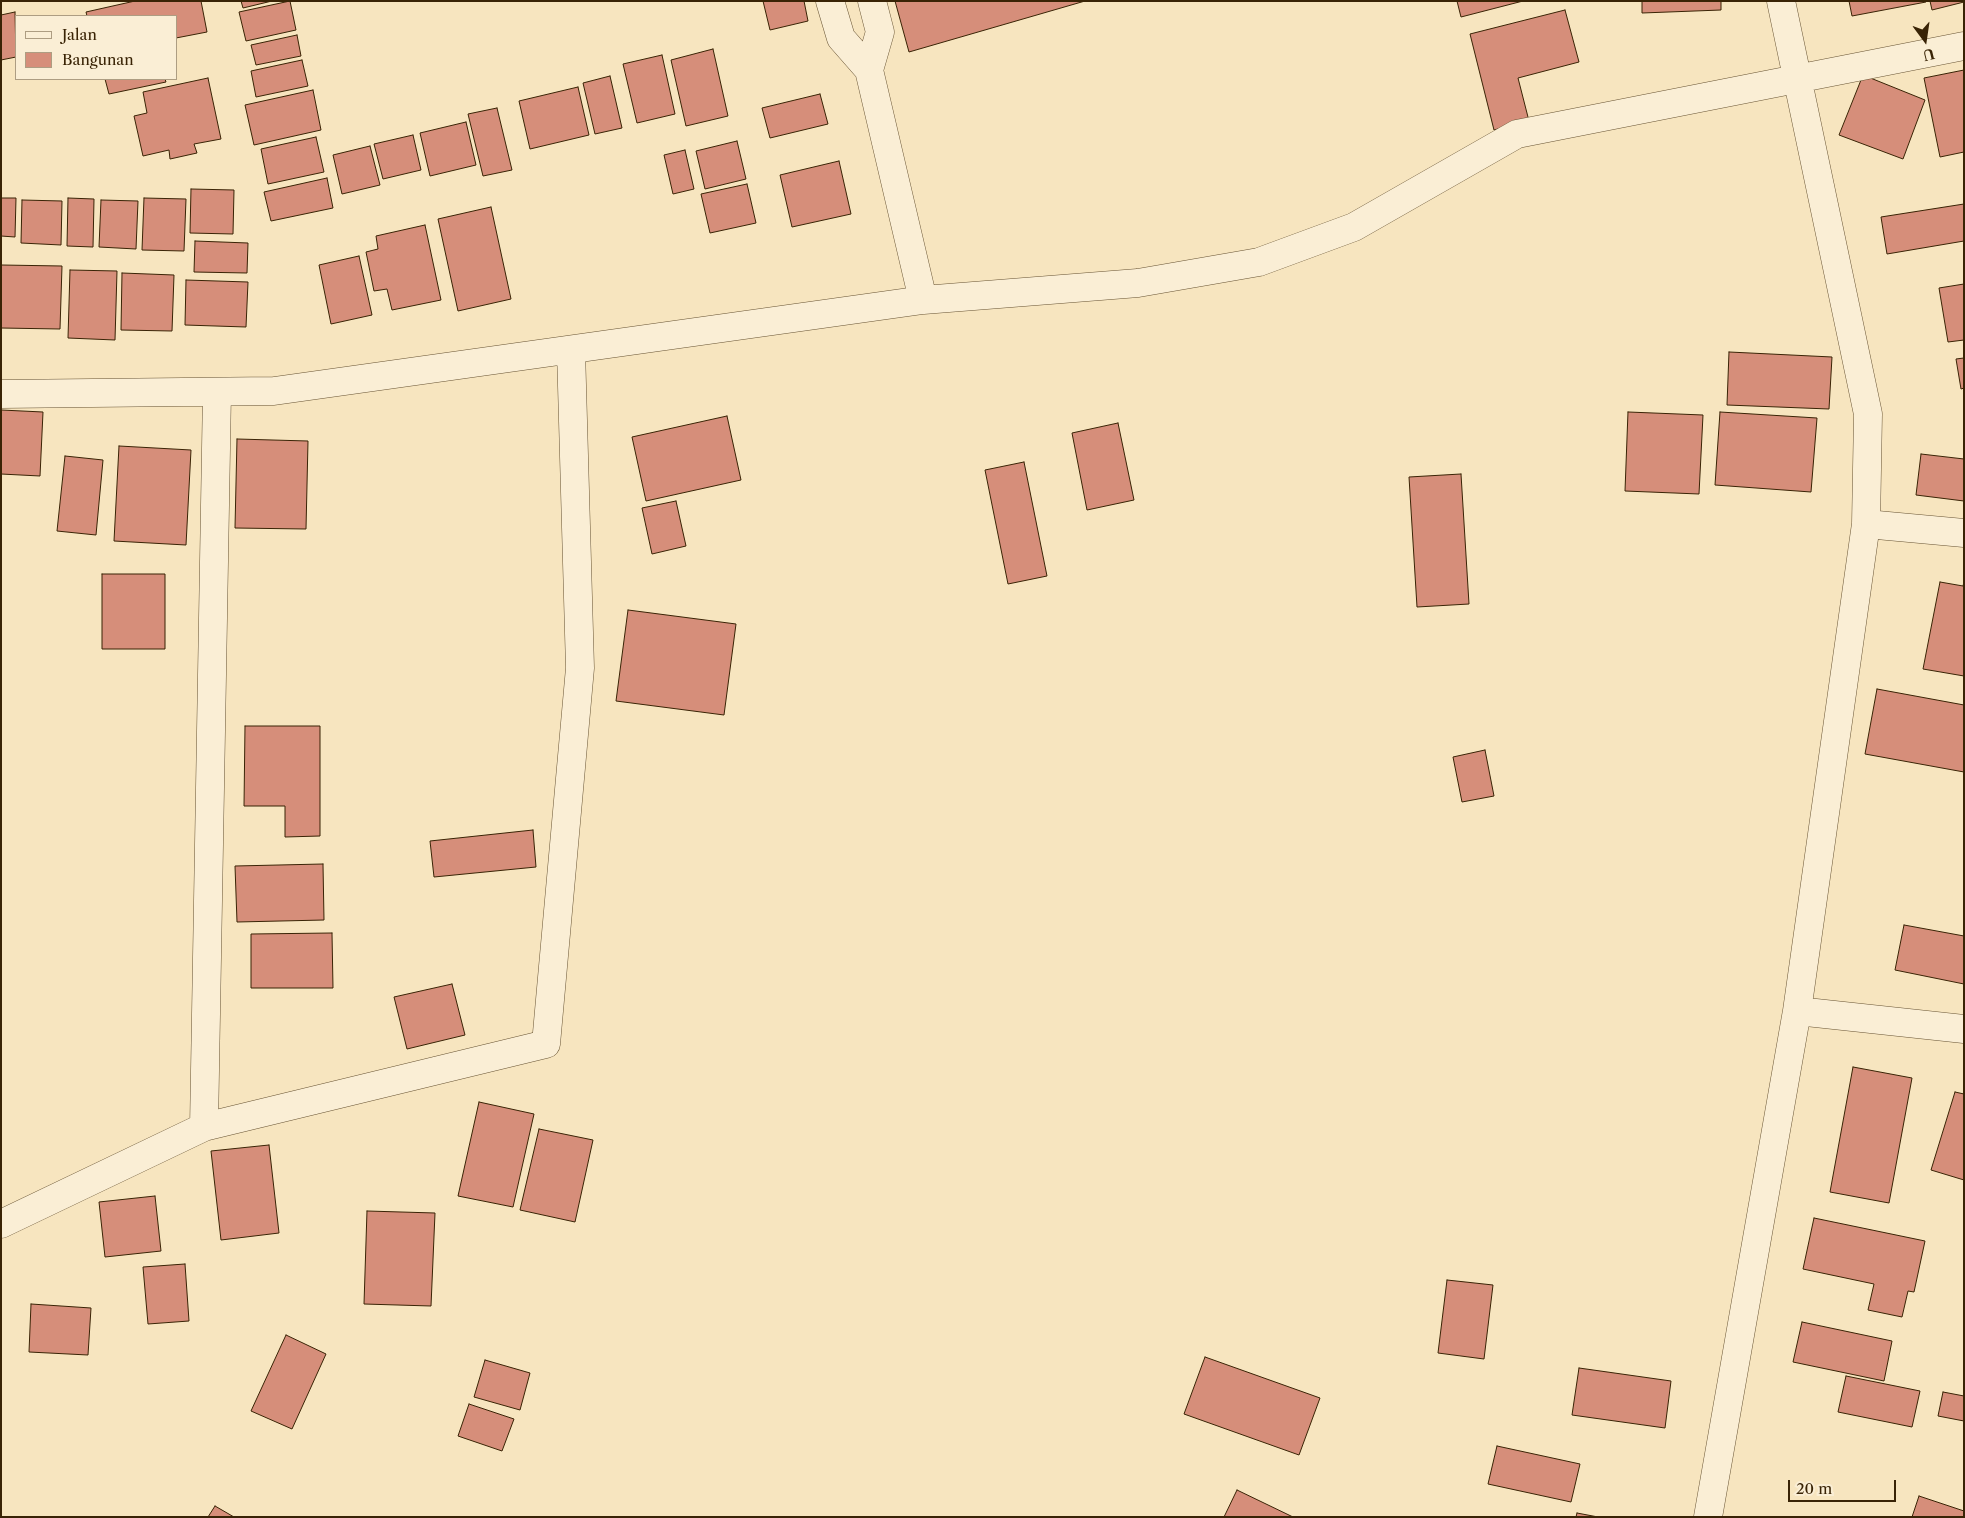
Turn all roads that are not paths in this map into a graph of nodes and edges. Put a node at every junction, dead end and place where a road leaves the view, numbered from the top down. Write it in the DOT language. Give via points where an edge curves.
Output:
graph roads {
  1 [pos="830,1"];
  2 [pos="872,1"];
  3 [pos="1781,1"];
  4 [pos="1964,46"];
  5 [pos="869,70"];
  6 [pos="1796,78"];
  7 [pos="923,300"];
  8 [pos="571,350"];
  9 [pos="217,392"];
  10 [pos="1,394"];
  11 [pos="1866,524"];
  12 [pos="1964,533"];
  13 [pos="1797,1011"];
  14 [pos="1964,1029"];
  15 [pos="204,1127"];
  16 [pos="1,1224"];
  17 [pos="1708,1517"];
  1 -- 5 [label="street" via="841,38"];
  2 -- 5 [label="street" via="880,32"];
  3 -- 6 [label="street"];
  4 -- 6 [label="street"];
  5 -- 7 [label="street"];
  6 -- 7 [label="street" via="1517,134 1354,227 1259,262 1138,283"];
  6 -- 11 [label="street" via="1868,414"];
  7 -- 8 [label="street"];
  8 -- 9 [label="street" via="274,391"];
  8 -- 15 [label="street" via="580,668 546,1044"];
  9 -- 10 [label="street"];
  9 -- 15 [label="street"];
  11 -- 12 [label="street"];
  11 -- 13 [label="street"];
  13 -- 14 [label="street"];
  13 -- 17 [label="street"];
  15 -- 16 [label="street"];
}
